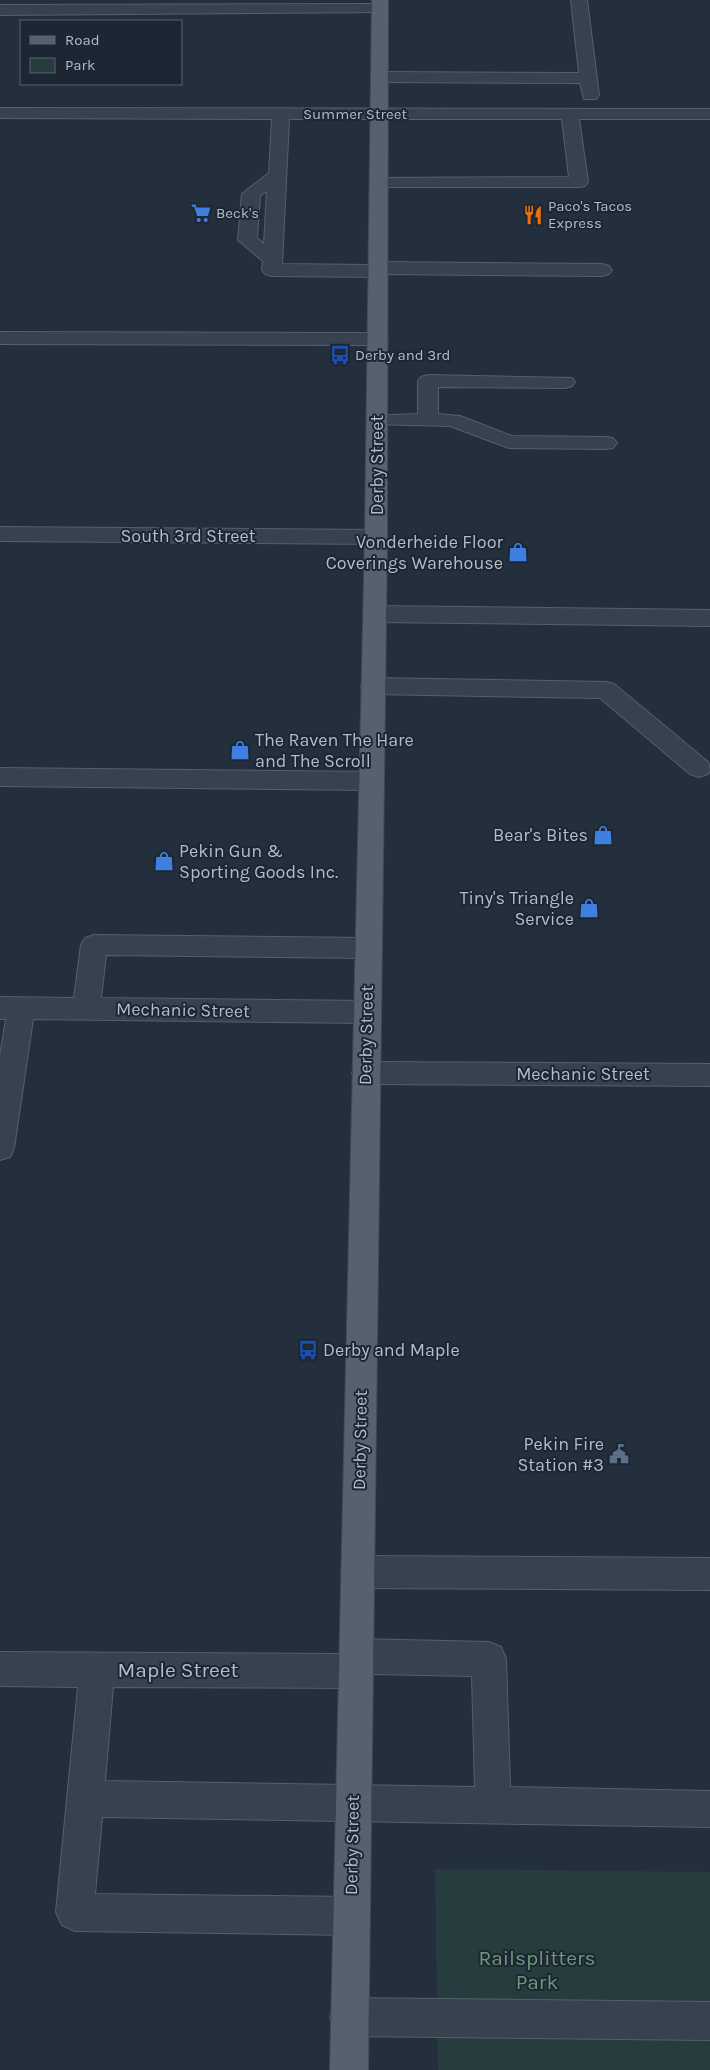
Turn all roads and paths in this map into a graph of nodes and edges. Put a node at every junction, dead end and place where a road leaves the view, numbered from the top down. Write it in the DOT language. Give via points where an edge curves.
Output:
graph roads {
  1 [pos="579,0"];
  2 [pos="380,5"];
  3 [pos="0,10"];
  4 [pos="380,77"];
  5 [pos="588,78"];
  6 [pos="0,113"];
  7 [pos="281,114"];
  8 [pos="570,114"];
  9 [pos="592,114"];
  10 [pos="710,114"];
  11 [pos="380,115"];
  12 [pos="277,175"];
  13 [pos="380,182"];
  14 [pos="273,259"];
  15 [pos="378,269"];
  16 [pos="602,270"];
  17 [pos="0,338"];
  18 [pos="378,339"];
  19 [pos="565,382"];
  20 [pos="377,420"];
  21 [pos="428,420"];
  22 [pos="606,443"];
  23 [pos="0,534"];
  24 [pos="376,537"];
  25 [pos="374,614"];
  26 [pos="710,618"];
  27 [pos="373,686"];
  28 [pos="699,768"];
  29 [pos="0,777"];
  30 [pos="370,781"];
  31 [pos="367,948"];
  32 [pos="11,1008"];
  33 [pos="86,1009"];
  34 [pos="366,1012"];
  35 [pos="366,1073"];
  36 [pos="710,1075"];
  37 [pos="0,1148"];
  38 [pos="358,1572"];
  39 [pos="710,1574"];
  40 [pos="356,1664"];
  41 [pos="0,1669"];
  42 [pos="97,1670"];
  43 [pos="85,1799"];
  44 [pos="353,1802"];
  45 [pos="493,1805"];
  46 [pos="710,1809"];
  47 [pos="351,1916"];
  48 [pos="349,2017"];
  49 [pos="710,2021"];
  50 [pos="349,2070"];
  1 -- 5 [label="street"];
  2 -- 3 [label="street"];
  2 -- 4 [label="main road, Derby Street"];
  4 -- 5 [label="street"];
  4 -- 11 [label="main road, Derby Street"];
  5 -- 9 [label="street"];
  6 -- 7 [label="street, Summer Street"];
  7 -- 11 [label="street, Summer Street"];
  7 -- 12 [label="street"];
  8 -- 9 [label="street, Summer Street"];
  8 -- 11 [label="street, Summer Street"];
  8 -- 13 [label="street" via="579,182"];
  9 -- 10 [label="street, Summer Street"];
  11 -- 13 [label="main road, Derby Street"];
  12 -- 14 [label="street"];
  12 -- 14 [label="street" via="251,194 247,240"];
  13 -- 15 [label="main road, Derby Street"];
  14 -- 15 [label="street" via="272,270"];
  15 -- 16 [label="street"];
  15 -- 18 [label="main road, Derby Street"];
  17 -- 18 [label="street"];
  18 -- 20 [label="main road, Derby Street"];
  19 -- 21 [label="street" via="428,381"];
  20 -- 21 [label="street"];
  20 -- 24 [label="main road, Derby Street"];
  21 -- 22 [label="street" via="453,420 509,442"];
  23 -- 24 [label="street, South 3rd Street"];
  24 -- 25 [label="main road, Derby Street"];
  25 -- 26 [label="street"];
  25 -- 27 [label="main road, Derby Street"];
  27 -- 28 [label="street" via="606,690"];
  27 -- 30 [label="main road, Derby Street"];
  29 -- 30 [label="street"];
  30 -- 31 [label="main road, Derby Street"];
  31 -- 33 [label="street" via="94,945"];
  31 -- 34 [label="main road, Derby Street"];
  32 -- 33 [label="street, Mechanic Street"];
  32 -- 37 [label="street"];
  33 -- 34 [label="street, Mechanic Street"];
  34 -- 35 [label="main road, Derby Street"];
  35 -- 36 [label="street, Mechanic Street"];
  35 -- 38 [label="main road, Derby Street"];
  38 -- 39 [label="street"];
  38 -- 40 [label="main road, Derby Street"];
  40 -- 42 [label="street, Maple Street"];
  40 -- 44 [label="main road, Derby Street"];
  40 -- 45 [label="street, Maple Street" via="489,1659"];
  41 -- 42 [label="street, Maple Street"];
  42 -- 43 [label="street"];
  43 -- 44 [label="street"];
  43 -- 47 [label="street" via="75,1912"];
  44 -- 45 [label="street"];
  44 -- 47 [label="main road, Derby Street"];
  45 -- 46 [label="street"];
  47 -- 48 [label="main road, Derby Street"];
  48 -- 49 [label="street"];
  48 -- 50 [label="main road, Derby Street"];
}
